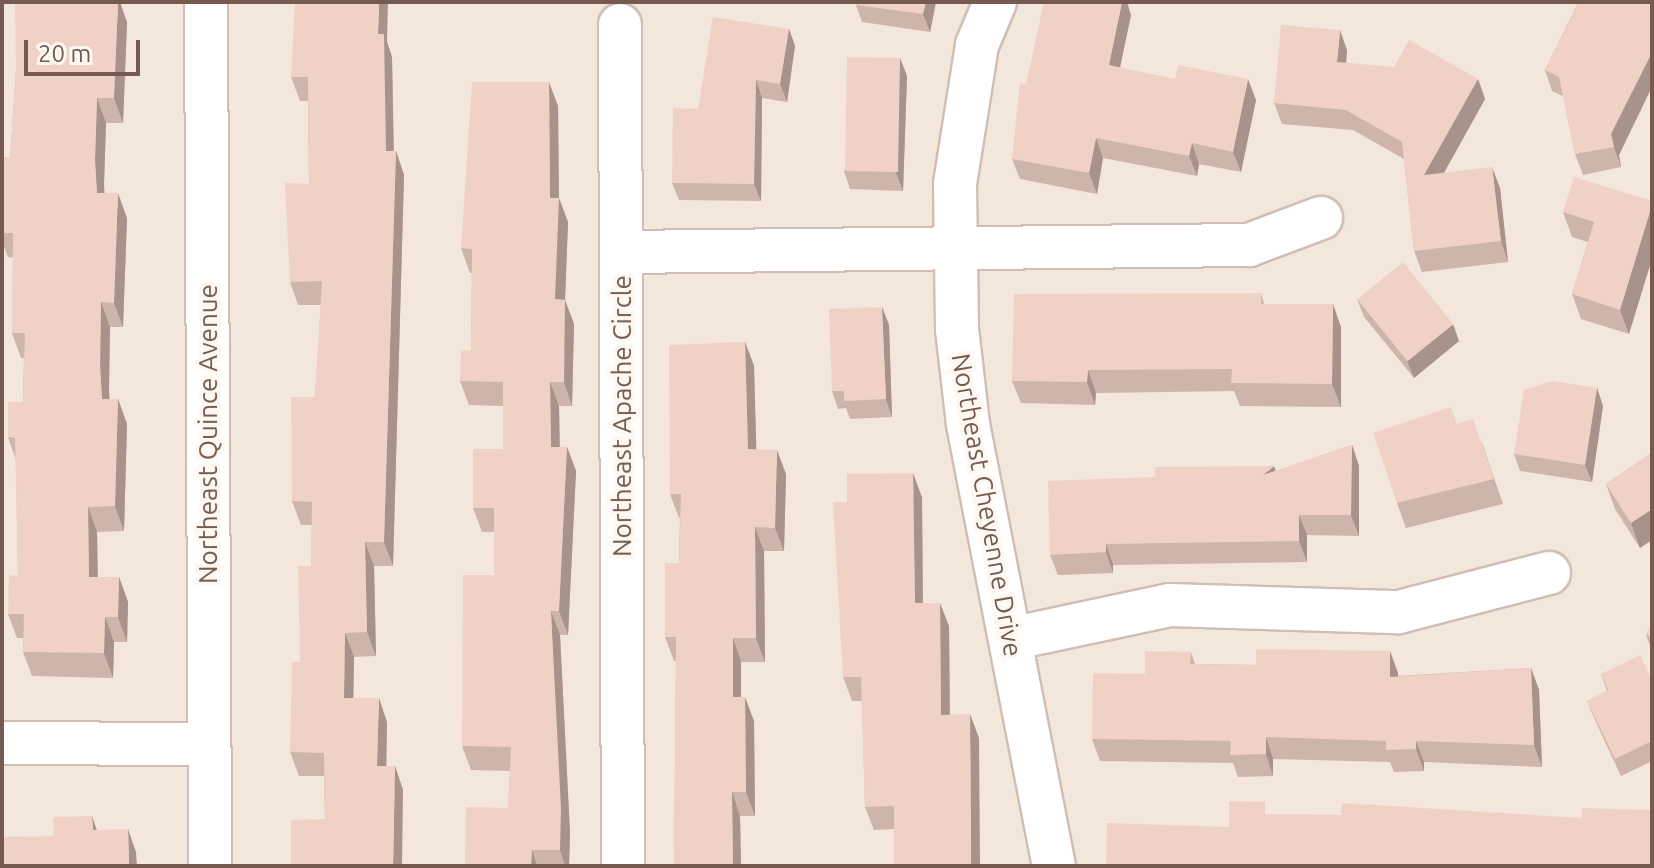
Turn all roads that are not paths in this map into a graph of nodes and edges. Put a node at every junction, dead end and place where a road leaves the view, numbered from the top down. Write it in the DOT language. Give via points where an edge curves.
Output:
graph roads {
  1 [pos="206,2"];
  2 [pos="995,2"];
  3 [pos="620,25"];
  4 [pos="1321,218"];
  5 [pos="956,250"];
  6 [pos="621,252"];
  7 [pos="1549,573"];
  8 [pos="1010,639"];
  9 [pos="2,743"];
  10 [pos="209,744"];
  11 [pos="210,866"];
  12 [pos="623,866"];
  13 [pos="1054,866"];
  1 -- 10 [label="street, Northeast Quince Avenue"];
  2 -- 5 [label="street, Northeast Cheyenne Drive" via="977,45 957,169"];
  3 -- 6 [label="street"];
  4 -- 5 [label="street, Northeast Apache Circle" via="1249,245"];
  5 -- 6 [label="street, Northeast Apache Circle"];
  5 -- 8 [label="street, Northeast Cheyenne Drive" via="968,424"];
  6 -- 12 [label="street, Northeast Apache Circle"];
  7 -- 8 [label="street" via="1399,612 1170,605"];
  8 -- 13 [label="street, Northeast Cheyenne Drive"];
  9 -- 10 [label="street"];
  10 -- 11 [label="street, Northeast Quince Avenue"];
}
